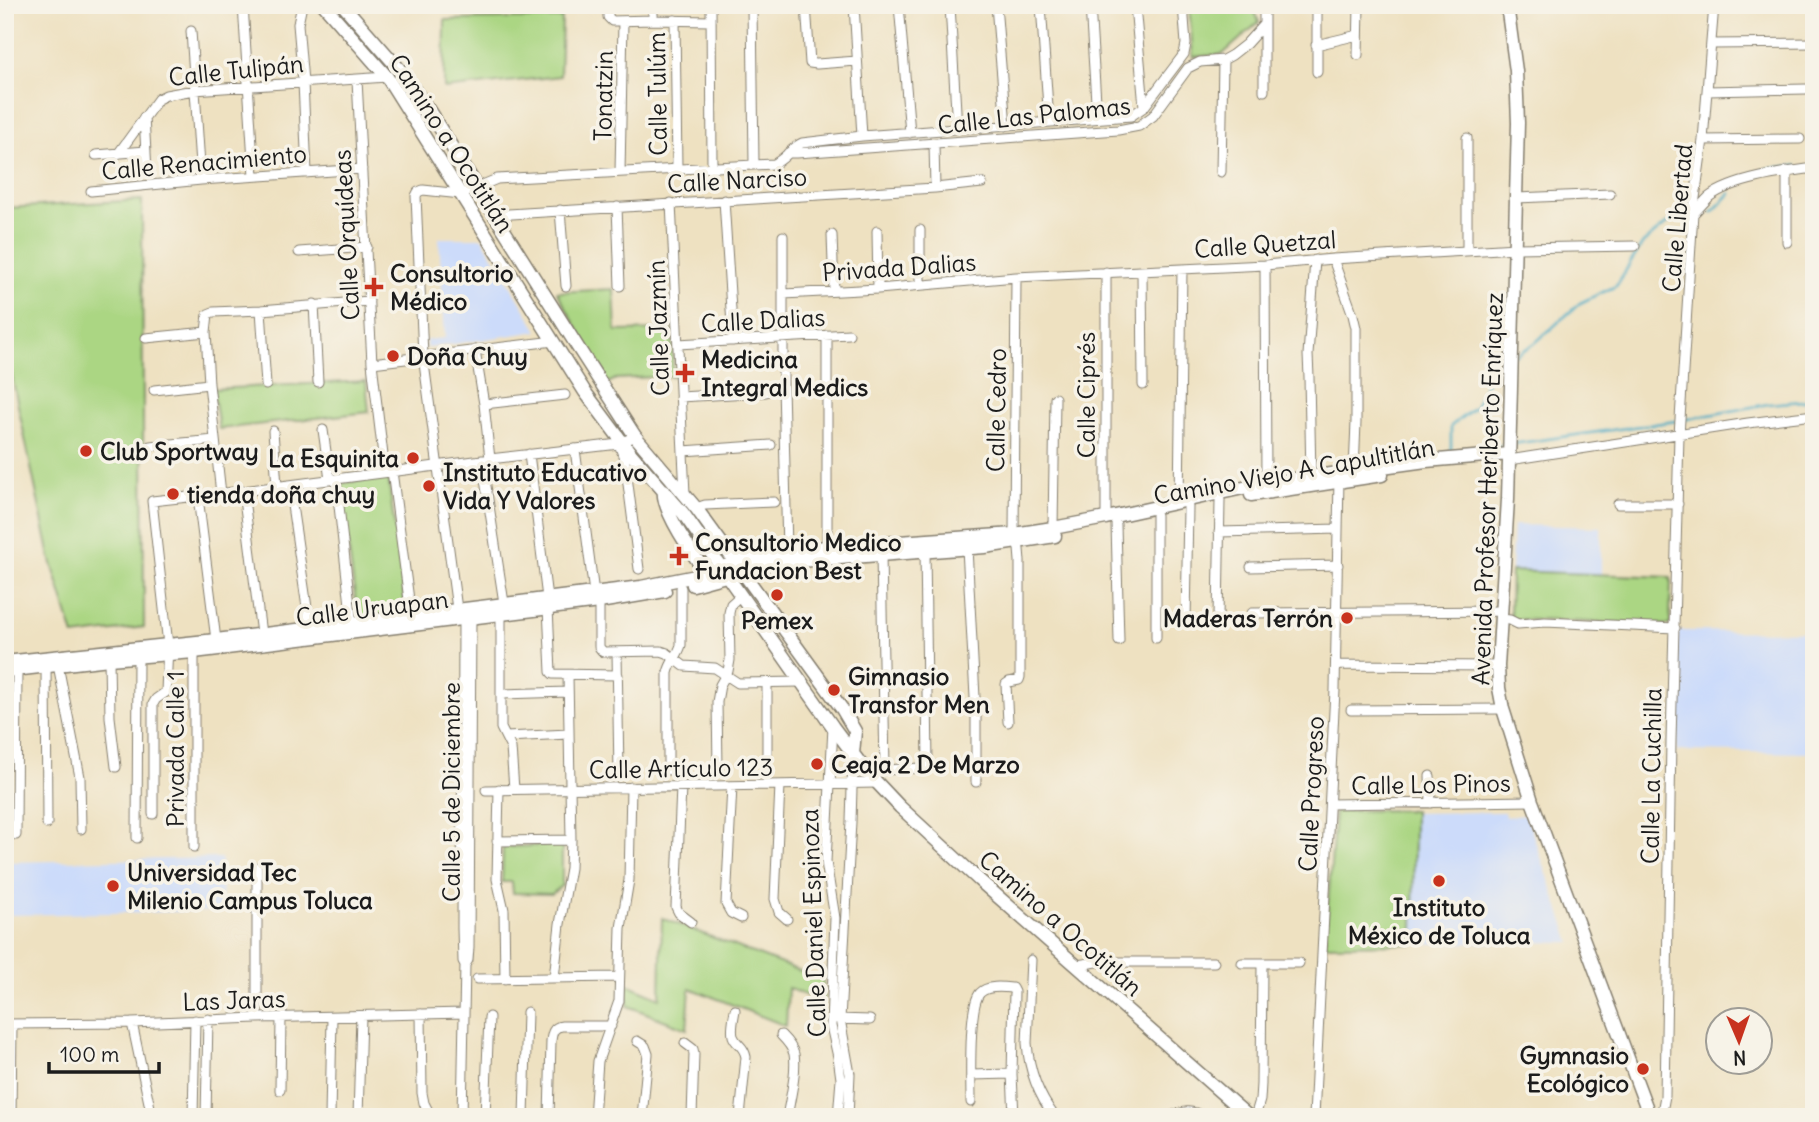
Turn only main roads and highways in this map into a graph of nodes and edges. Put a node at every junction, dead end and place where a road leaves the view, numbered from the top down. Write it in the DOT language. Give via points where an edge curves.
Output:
graph roads {
  1 [pos="324,5"];
  2 [pos="342,5"];
  3 [pos="1507,5"];
  4 [pos="1509,457"];
  5 [pos="1339,477"];
  6 [pos="664,490"];
  7 [pos="1184,504"];
  8 [pos="1111,521"];
  9 [pos="1016,538"];
  10 [pos="731,569"];
  11 [pos="709,577"];
  12 [pos="596,597"];
  13 [pos="464,615"];
  14 [pos="168,650"];
  15 [pos="11,666"];
  16 [pos="853,754"];
  17 [pos="1252,1117"];
  18 [pos="1650,1117"];
  1 -- 6 [label="main road, Camino a Ocotitlán" via="387,77 585,392 621,443"];
  2 -- 10 [label="main road, Camino a Ocotitlán" via="414,88 635,436 696,508"];
  3 -- 4 [label="main road, Avenida Profesor Heriberto Enríquez" via="1518,105"];
  4 -- 5 [label="main road, Camino Viejo A Capultitlán"];
  4 -- 5 [label="main road, Camino Viejo A Capultitlán" via="1465,456 1353,471"];
  4 -- 18 [label="main road, Avenida Profesor Heriberto Enríquez" via="1498,666 1503,709 1532,802"];
  5 -- 7 [label="main road, Camino Viejo A Capultitlán"];
  5 -- 7 [label="main road, Camino Viejo A Capultitlán" via="1266,483"];
  6 -- 10 [label="main road, Camino a Ocotitlán"];
  6 -- 11 [label="main road" via="669,514"];
  7 -- 8 [label="main road, Camino Viejo A Capultitlán"];
  7 -- 8 [label="main road, Camino Viejo A Capultitlán" via="1156,515"];
  8 -- 9 [label="main road, Camino Viejo A Capultitlán"];
  8 -- 9 [label="main road, Camino Viejo A Capultitlán"];
  9 -- 10 [label="main road, Camino Viejo A Capultitlán" via="967,548"];
  9 -- 10 [label="main road, Camino Viejo A Capultitlán" via="788,551 759,555"];
  10 -- 11 [label="main road, Calle Uruapan"];
  10 -- 16 [label="main road, Camino a Ocotitlán" via="740,596"];
  10 -- 16 [label="main road, Camino a Ocotitlán" via="854,728"];
  11 -- 12 [label="main road, Calle Uruapan"];
  11 -- 12 [label="main road, Calle Uruapan" via="681,588"];
  12 -- 13 [label="main road, Calle Uruapan"];
  13 -- 14 [label="main road, Calle Uruapan" via="194,652"];
  13 -- 14 [label="main road, Calle Uruapan" via="411,615"];
  14 -- 15 [label="main road, Calle Uruapan"];
  14 -- 15 [label="main road, Calle Uruapan" via="52,666"];
  16 -- 17 [label="main road, Camino a Ocotitlán" via="877,783 979,880"];
}
